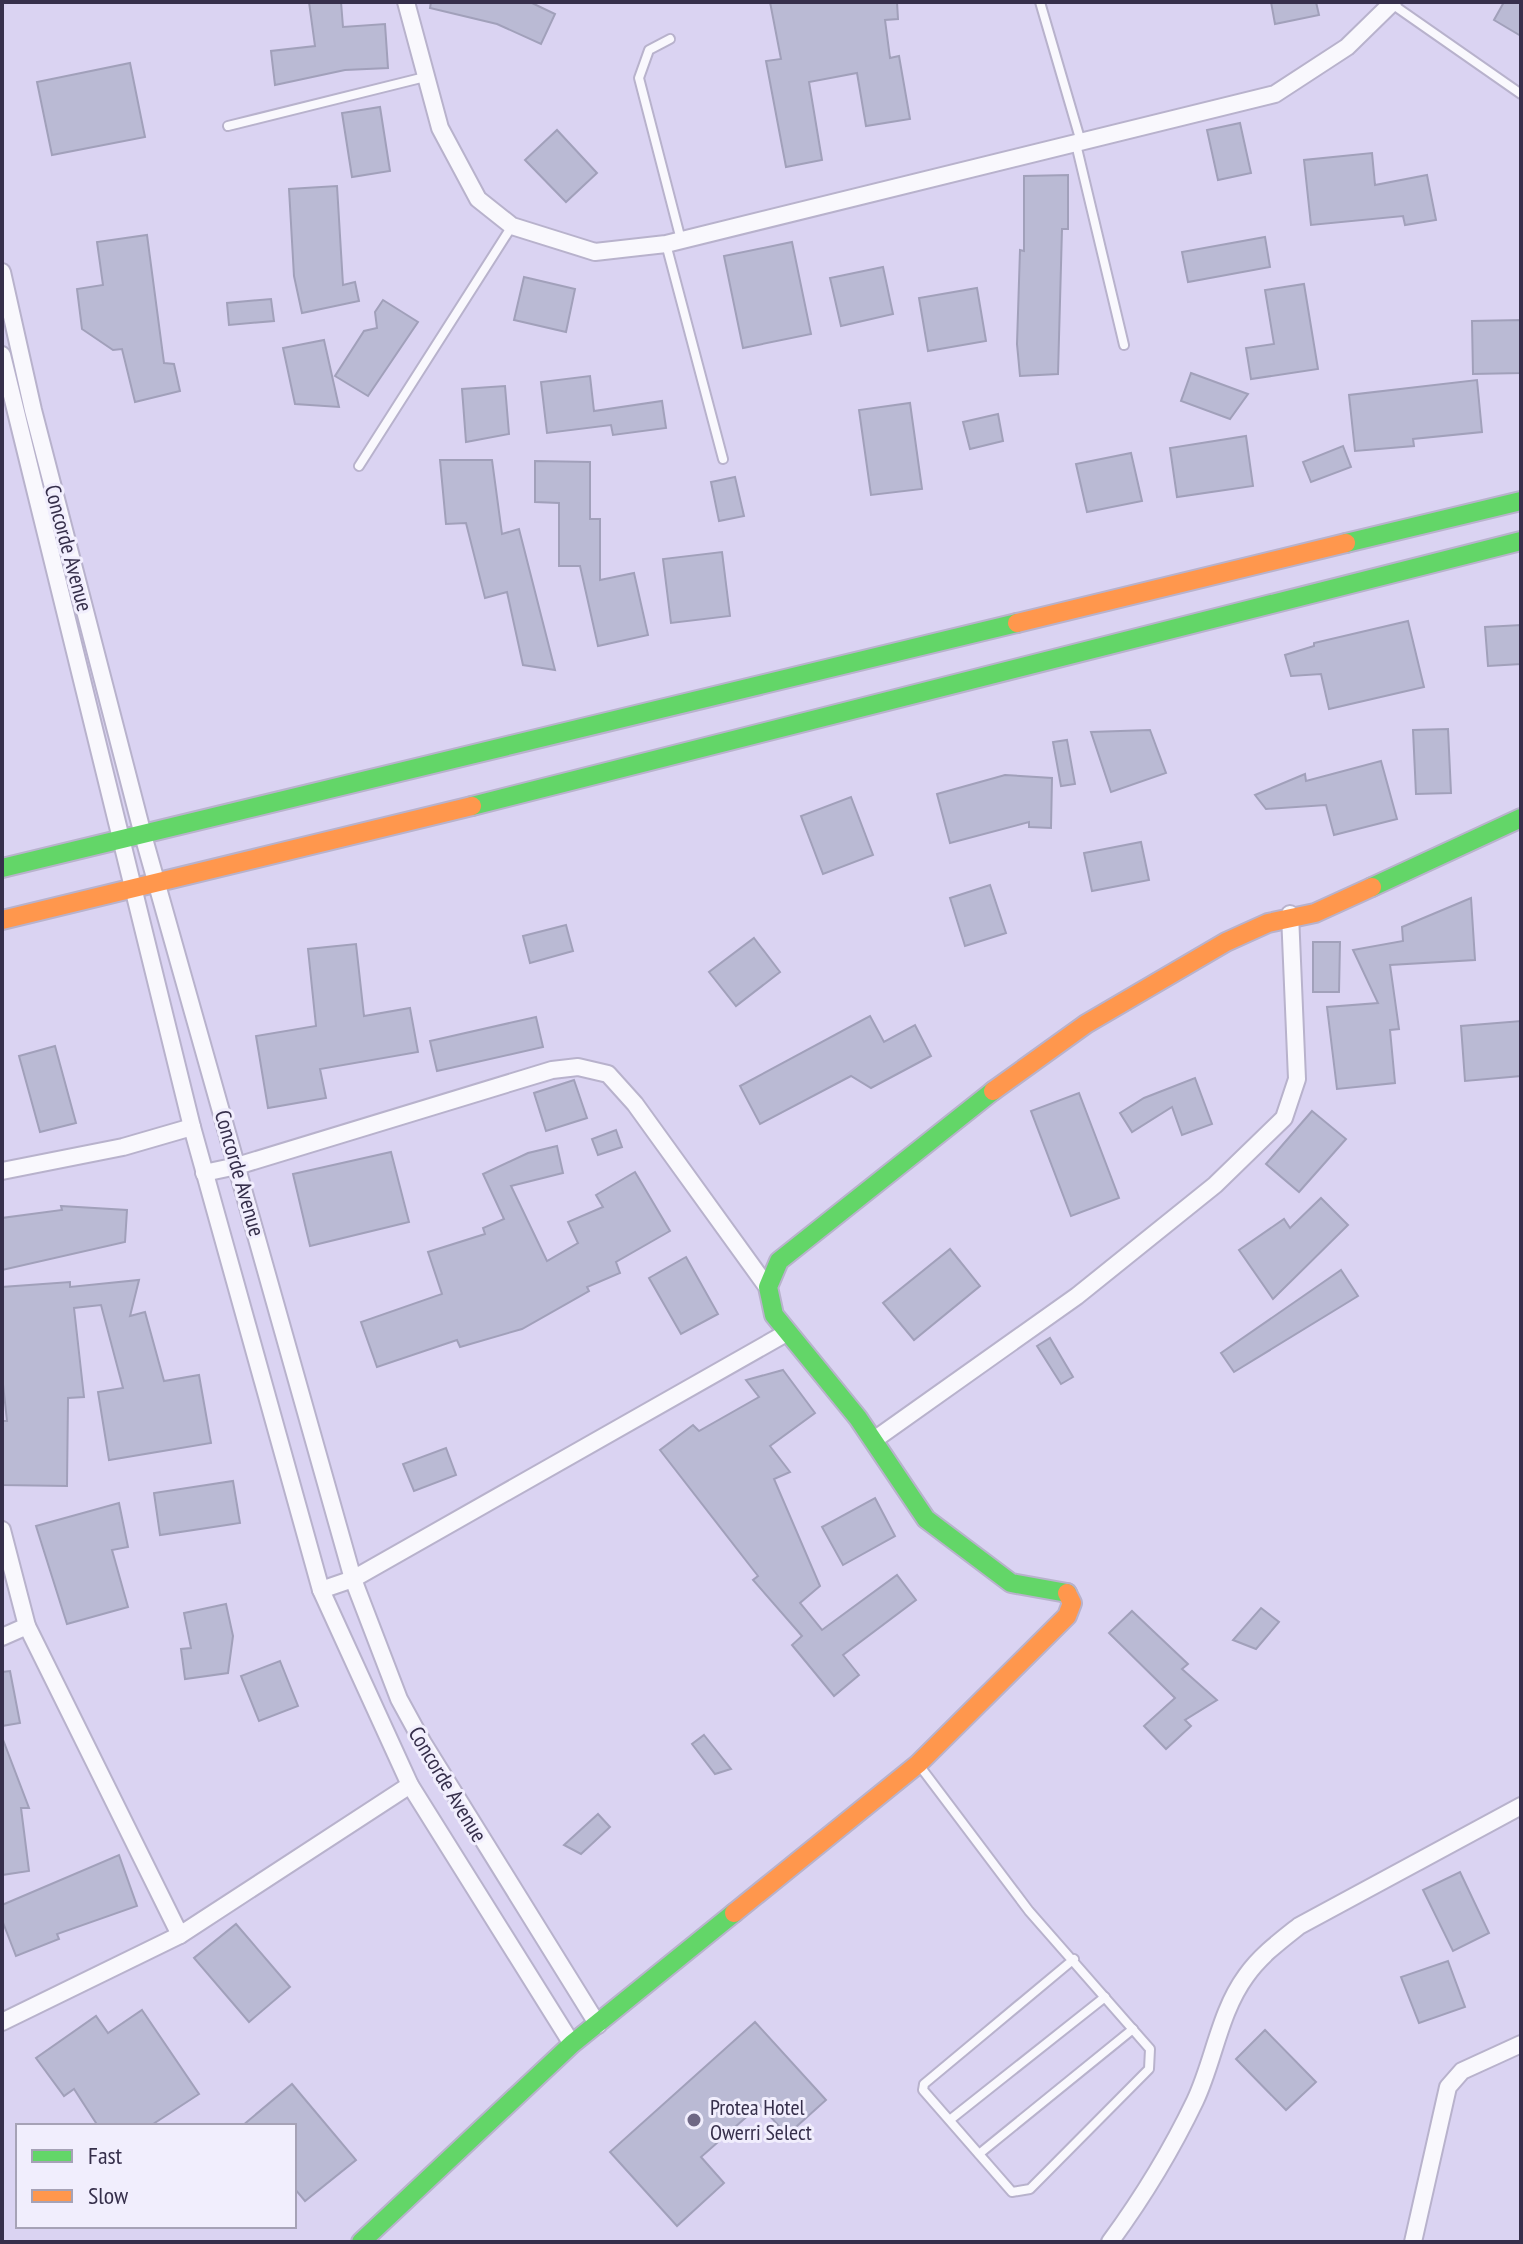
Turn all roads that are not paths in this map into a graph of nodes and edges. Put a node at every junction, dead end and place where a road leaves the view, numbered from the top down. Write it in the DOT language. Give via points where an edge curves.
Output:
graph roads {
  1 [pos="406,2"];
  2 [pos="1040,2"];
  3 [pos="1392,3"];
  4 [pos="670,39"];
  5 [pos="425,77"];
  6 [pos="1521,94"];
  7 [pos="228,126"];
  8 [pos="1078,143"];
  9 [pos="512,226"];
  10 [pos="674,242"];
  11 [pos="2,272"];
  12 [pos="1124,345"];
  13 [pos="2,355"];
  14 [pos="33,410"];
  15 [pos="9,417"];
  16 [pos="723,459"];
  17 [pos="359,466"];
  18 [pos="1521,501"];
  19 [pos="1521,541"];
  20 [pos="1521,818"];
  21 [pos="143,835"];
  22 [pos="119,841"];
  23 [pos="2,868"];
  24 [pos="157,885"];
  25 [pos="131,891"];
  26 [pos="1290,914"];
  27 [pos="2,920"];
  28 [pos="192,1127"];
  29 [pos="237,1166"];
  30 [pos="2,1171"];
  31 [pos="204,1173"];
  32 [pos="765,1284"];
  33 [pos="788,1332"];
  34 [pos="874,1440"];
  35 [pos="2,1530"];
  36 [pos="353,1579"];
  37 [pos="321,1590"];
  38 [pos="27,1626"];
  39 [pos="2,1637"];
  40 [pos="918,1764"];
  41 [pos="410,1785"];
  42 [pos="1521,1806"];
  43 [pos="180,1935"];
  44 [pos="1074,1959"];
  45 [pos="1105,1997"];
  46 [pos="2,2022"];
  47 [pos="598,2025"];
  48 [pos="1133,2029"];
  49 [pos="572,2044"];
  50 [pos="1521,2044"];
  51 [pos="951,2119"];
  52 [pos="979,2154"];
  53 [pos="361,2242"];
  54 [pos="1110,2242"];
  55 [pos="1413,2242"];
  1 -- 5 [label="street"];
  2 -- 8 [label="lane"];
  3 -- 6 [label="lane"];
  3 -- 8 [label="street" via="1347,47 1275,94"];
  4 -- 10 [label="lane" via="649,50 639,78"];
  5 -- 7 [label="lane"];
  5 -- 9 [label="street" via="440,128 478,199"];
  8 -- 10 [label="street"];
  8 -- 12 [label="lane"];
  9 -- 10 [label="street" via="595,252"];
  9 -- 17 [label="lane"];
  10 -- 16 [label="lane"];
  11 -- 14 [label="street, Concorde Avenue"];
  13 -- 15 [label="street, Concorde Avenue"];
  14 -- 15 [label="street"];
  14 -- 21 [label="street, Concorde Avenue"];
  15 -- 22 [label="street, Concorde Avenue"];
  18 -- 21 [label="main road"];
  19 -- 24 [label="main road"];
  20 -- 26 [label="main road" via="1315,913"];
  21 -- 22 [label="main road"];
  21 -- 24 [label="street, Concorde Avenue"];
  22 -- 23 [label="main road"];
  22 -- 25 [label="street, Concorde Avenue"];
  24 -- 25 [label="main road"];
  24 -- 29 [label="street, Concorde Avenue"];
  25 -- 27 [label="main road"];
  25 -- 28 [label="street, Concorde Avenue"];
  26 -- 32 [label="main road" via="1263,922 1135,991 1006,1078 779,1261"];
  26 -- 34 [label="street" via="1297,1079 1284,1118 1215,1185 1077,1296"];
  28 -- 30 [label="street"];
  28 -- 31 [label="street, Concorde Avenue"];
  29 -- 31 [label="street"];
  29 -- 32 [label="street" via="552,1070 578,1067 608,1074 635,1104"];
  29 -- 36 [label="street, Concorde Avenue"];
  31 -- 37 [label="street, Concorde Avenue"];
  32 -- 33 [label="main road" via="766,1299"];
  33 -- 34 [label="main road"];
  33 -- 36 [label="street"];
  34 -- 40 [label="main road" via="926,1519 1011,1583 1066,1591 1072,1603 1067,1616"];
  35 -- 38 [label="street"];
  36 -- 37 [label="street"];
  36 -- 47 [label="street, Concorde Avenue" via="399,1699 423,1743"];
  37 -- 41 [label="street, Concorde Avenue"];
  38 -- 39 [label="street"];
  38 -- 43 [label="street"];
  40 -- 44 [label="lane" via="1029,1911"];
  40 -- 47 [label="main road"];
  41 -- 43 [label="street"];
  41 -- 49 [label="street, Concorde Avenue"];
  42 -- 54 [label="street" via="1299,1926 1268,1951 1230,2005 1197,2098 1155,2178"];
  43 -- 46 [label="street"];
  44 -- 45 [label="lane"];
  44 -- 51 [label="lane" via="925,2081 923,2090"];
  45 -- 48 [label="lane"];
  45 -- 51 [label="lane"];
  47 -- 49 [label="main road"];
  48 -- 52 [label="lane"];
  48 -- 52 [label="lane" via="1150,2049 1149,2069 1030,2189 1012,2192"];
  49 -- 53 [label="main road"];
  50 -- 55 [label="street" via="1462,2071 1448,2087"];
  51 -- 52 [label="lane"];
}
